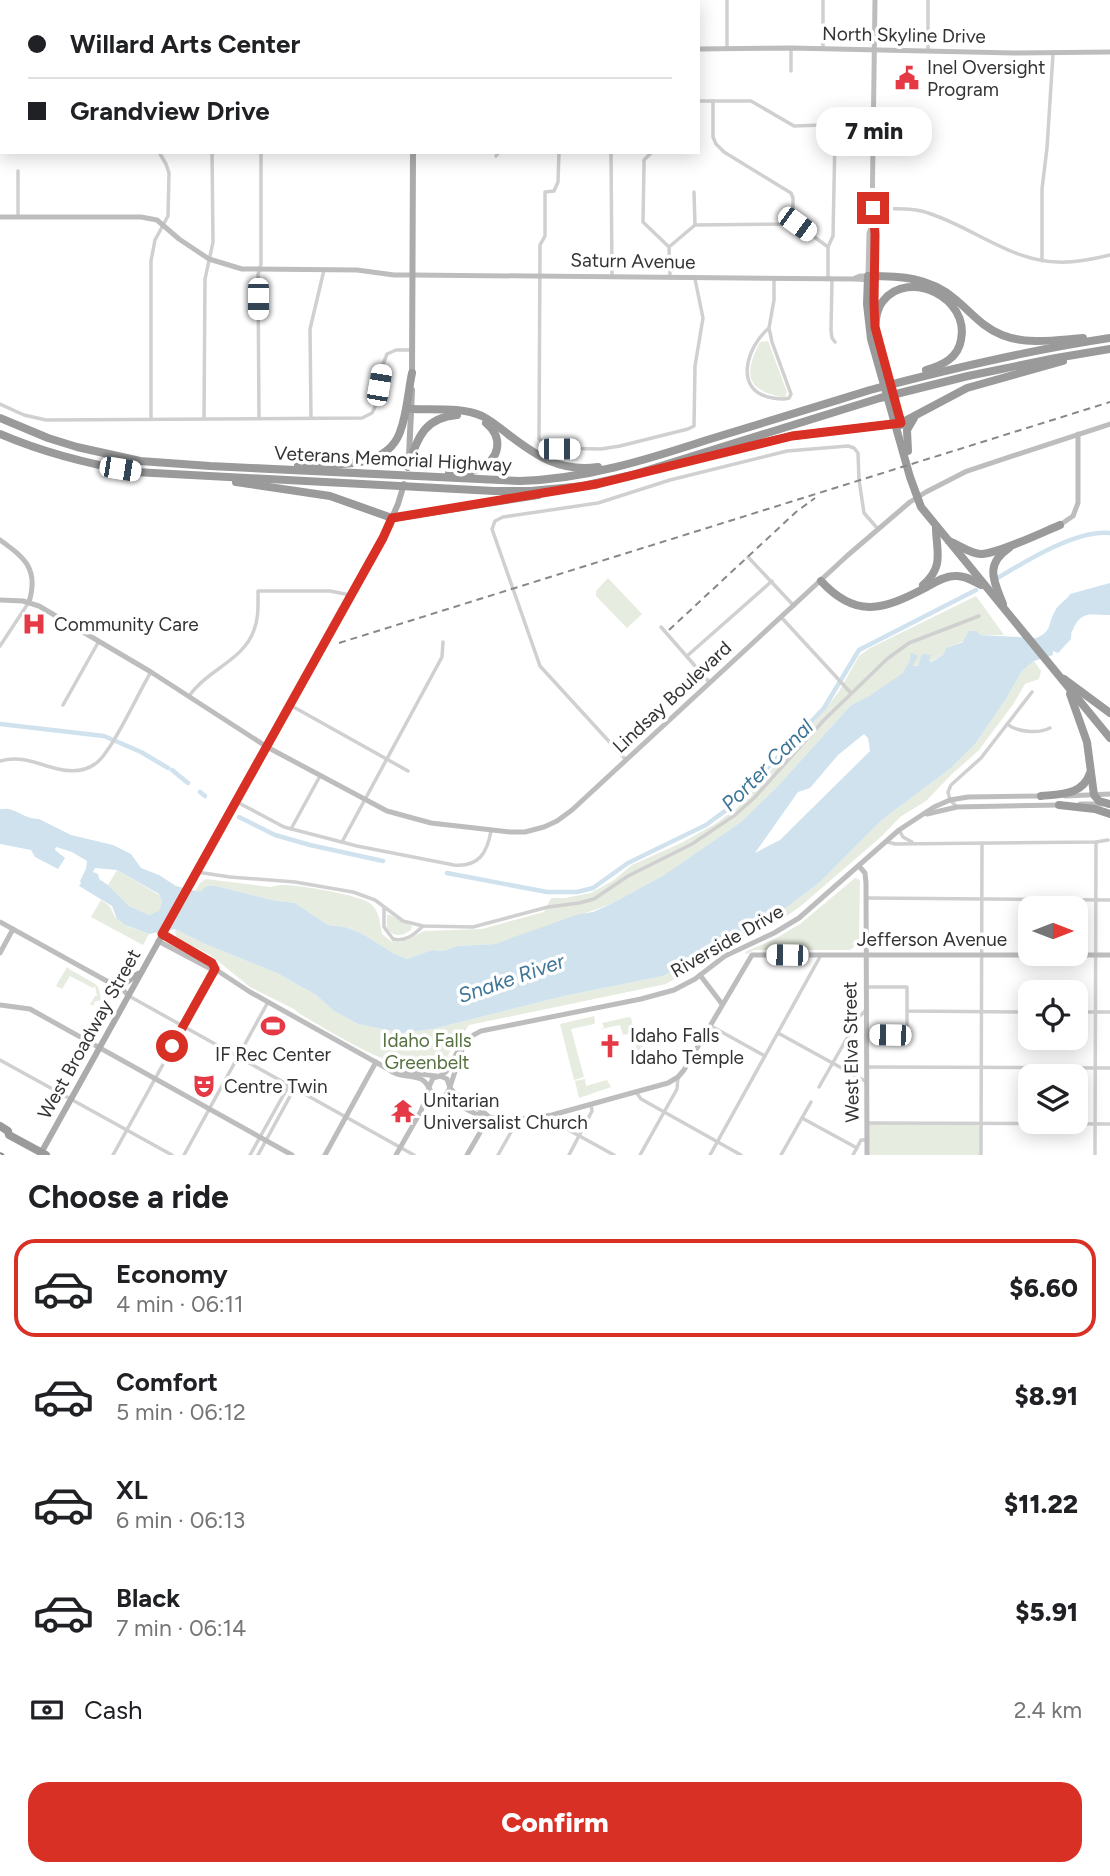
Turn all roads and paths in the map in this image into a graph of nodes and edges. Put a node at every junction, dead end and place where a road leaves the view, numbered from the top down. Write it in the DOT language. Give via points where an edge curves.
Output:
graph roads {
  1 [pos="727,0"];
  2 [pos="823,0"];
  3 [pos="875,0"];
  4 [pos="929,0"];
  5 [pos="791,48"];
  6 [pos="700,49"];
  7 [pos="727,49"];
  8 [pos="823,49"];
  9 [pos="875,50"];
  10 [pos="929,51"];
  11 [pos="1110,52"];
  12 [pos="1053,53"];
  13 [pos="791,71"];
  14 [pos="700,101"];
  15 [pos="713,101"];
  16 [pos="160,154"];
  17 [pos="212,154"];
  18 [pos="261,154"];
  19 [pos="413,154"];
  20 [pos="559,154"];
  21 [pos="611,154"];
  22 [pos="650,154"];
  23 [pos="18,171"];
  24 [pos="695,192"];
  25 [pos="873,208"];
  26 [pos="0,217"];
  27 [pos="18,217"];
  28 [pos="793,221"];
  29 [pos="164,225"];
  30 [pos="695,225"];
  31 [pos="669,247"];
  32 [pos="828,247"];
  33 [pos="1110,255"];
  34 [pos="209,260"];
  35 [pos="1042,261"];
  36 [pos="259,270"];
  37 [pos="324,270"];
  38 [pos="412,275"];
  39 [pos="539,276"];
  40 [pos="612,276"];
  41 [pos="670,278"];
  42 [pos="695,278"];
  43 [pos="830,278"];
  44 [pos="871,278"];
  45 [pos="774,279"];
  46 [pos="945,297"];
  47 [pos="875,327"];
  48 [pos="769,328"];
  49 [pos="1110,337"];
  50 [pos="835,342"];
  51 [pos="412,349"];
  52 [pos="1108,349"];
  53 [pos="883,370"];
  54 [pos="412,373"];
  55 [pos="870,390"];
  56 [pos="0,404"];
  57 [pos="412,409"];
  58 [pos="924,411"];
  59 [pos="0,418"];
  60 [pos="204,418"];
  61 [pos="259,418"];
  62 [pos="311,418"];
  63 [pos="151,419"];
  64 [pos="898,423"];
  65 [pos="1110,424"];
  66 [pos="874,426"];
  67 [pos="0,434"];
  68 [pos="1078,434"];
  69 [pos="673,451"];
  70 [pos="904,451"];
  71 [pos="210,466"];
  72 [pos="408,467"];
  73 [pos="421,475"];
  74 [pos="632,475"];
  75 [pos="188,476"];
  76 [pos="583,486"];
  77 [pos="392,518"];
  78 [pos="1060,525"];
  79 [pos="936,527"];
  80 [pos="878,530"];
  81 [pos="0,540"];
  82 [pos="946,540"];
  83 [pos="1017,543"];
  84 [pos="748,557"];
  85 [pos="772,581"];
  86 [pos="821,581"];
  87 [pos="986,588"];
  88 [pos="350,595"];
  89 [pos="0,600"];
  90 [pos="29,602"];
  91 [pos="888,604"];
  92 [pos="794,606"];
  93 [pos="1007,613"];
  94 [pos="979,616"];
  95 [pos="781,617"];
  96 [pos="661,627"];
  97 [pos="99,641"];
  98 [pos="443,642"];
  99 [pos="0,646"];
  100 [pos="687,656"];
  101 [pos="151,671"];
  102 [pos="1057,674"];
  103 [pos="710,683"];
  104 [pos="1068,687"];
  105 [pos="1032,692"];
  106 [pos="851,693"];
  107 [pos="189,696"];
  108 [pos="63,705"];
  109 [pos="290,705"];
  110 [pos="1110,713"];
  111 [pos="1007,724"];
  112 [pos="1050,727"];
  113 [pos="1110,738"];
  114 [pos="267,747"];
  115 [pos="386,759"];
  116 [pos="626,760"];
  117 [pos="0,761"];
  118 [pos="1091,770"];
  119 [pos="408,771"];
  120 [pos="321,775"];
  121 [pos="1110,794"];
  122 [pos="1094,795"];
  123 [pos="1041,796"];
  124 [pos="365,799"];
  125 [pos="950,800"];
  126 [pos="237,802"];
  127 [pos="1110,803"];
  128 [pos="1059,805"];
  129 [pos="957,807"];
  130 [pos="1110,812"];
  131 [pos="921,816"];
  132 [pos="291,829"];
  133 [pos="900,830"];
  134 [pos="491,831"];
  135 [pos="1108,840"];
  136 [pos="342,842"];
  137 [pos="888,842"];
  138 [pos="1096,842"];
  139 [pos="914,843"];
  140 [pos="982,843"];
  141 [pos="862,864"];
  142 [pos="197,872"];
  143 [pos="866,898"];
  144 [pos="982,899"];
  145 [pos="1096,900"];
  146 [pos="1110,900"];
  147 [pos="384,907"];
  148 [pos="0,922"];
  149 [pos="423,926"];
  150 [pos="13,929"];
  151 [pos="162,935"];
  152 [pos="0,953"];
  153 [pos="866,954"];
  154 [pos="821,955"];
  155 [pos="982,955"];
  156 [pos="1096,956"];
  157 [pos="1110,956"];
  158 [pos="215,969"];
  159 [pos="140,973"];
  160 [pos="700,975"];
  161 [pos="109,982"];
  162 [pos="866,987"];
  163 [pos="128,995"];
  164 [pos="268,1002"];
  165 [pos="722,1004"];
  166 [pos="0,1005"];
  167 [pos="866,1010"];
  168 [pos="907,1011"];
  169 [pos="982,1012"];
  170 [pos="1018,1012"];
  171 [pos="1088,1012"];
  172 [pos="1096,1012"];
  173 [pos="1110,1012"];
  174 [pos="709,1025"];
  175 [pos="183,1027"];
  176 [pos="778,1033"];
  177 [pos="866,1035"];
  178 [pos="466,1040"];
  179 [pos="99,1048"];
  180 [pos="765,1056"];
  181 [pos="239,1057"];
  182 [pos="0,1060"];
  183 [pos="376,1062"];
  184 [pos="832,1063"];
  185 [pos="866,1067"];
  186 [pos="982,1067"];
  187 [pos="1095,1068"];
  188 [pos="1110,1068"];
  189 [pos="388,1069"];
  190 [pos="439,1076"];
  191 [pos="678,1077"];
  192 [pos="154,1078"];
  193 [pos="867,1082"];
  194 [pos="289,1086"];
  195 [pos="819,1087"];
  196 [pos="429,1088"];
  197 [pos="450,1088"];
  198 [pos="294,1089"];
  199 [pos="636,1092"];
  200 [pos="440,1097"];
  201 [pos="70,1100"];
  202 [pos="811,1102"];
  203 [pos="591,1105"];
  204 [pos="210,1109"];
  205 [pos="421,1111"];
  206 [pos="664,1112"];
  207 [pos="552,1115"];
  208 [pos="489,1116"];
  209 [pos="346,1117"];
  210 [pos="802,1118"];
  211 [pos="511,1120"];
  212 [pos="867,1123"];
  213 [pos="982,1124"];
  214 [pos="1095,1124"];
  215 [pos="1110,1124"];
  216 [pos="0,1126"];
  217 [pos="126,1130"];
  218 [pos="4,1134"];
  219 [pos="579,1136"];
  220 [pos="263,1139"];
  221 [pos="867,1140"];
  222 [pos="717,1143"];
  223 [pos="400,1147"];
  224 [pos="857,1147"];
  225 [pos="42,1154"];
  226 [pos="113,1155"];
  227 [pos="172,1155"];
  228 [pos="184,1155"];
  229 [pos="250,1155"];
  230 [pos="258,1155"];
  231 [pos="292,1155"];
  232 [pos="325,1155"];
  233 [pos="396,1155"];
  234 [pos="414,1155"];
  235 [pos="467,1155"];
  236 [pos="498,1155"];
  237 [pos="569,1155"];
  238 [pos="614,1155"];
  239 [pos="640,1155"];
  240 [pos="710,1155"];
  241 [pos="741,1155"];
  242 [pos="781,1155"];
  243 [pos="853,1155"];
  244 [pos="867,1155"];
  245 [pos="981,1155"];
  246 [pos="1095,1155"];
  1 -- 7 [label="street"];
  2 -- 8 [label="street"];
  3 -- 9 [label="street"];
  4 -- 10 [label="street"];
  5 -- 7 [label="street, North Skyline Drive"];
  5 -- 8 [label="street, North Skyline Drive"];
  5 -- 13 [label="street"];
  6 -- 7 [label="street, North Skyline Drive"];
  8 -- 9 [label="street, North Skyline Drive"];
  9 -- 10 [label="street, North Skyline Drive"];
  9 -- 25 [label="street"];
  10 -- 12 [label="street, North Skyline Drive"];
  11 -- 12 [label="street, North Skyline Drive"];
  12 -- 35 [label="street" via="1042,189"];
  14 -- 15 [label="street"];
  15 -- 28 [label="street" via="716,144 791,192"];
  15 -- 32 [label="street" via="751,101 794,126 822,125 834,131 833,236"];
  16 -- 29 [label="street" via="169,173"];
  17 -- 34 [label="street"];
  18 -- 36 [label="street"];
  19 -- 38 [label="main road, West Broadway Street"];
  20 -- 39 [label="street" via="558,182 554,191 545,192"];
  21 -- 40 [label="street"];
  22 -- 31 [label="street" via="643,166 643,222"];
  23 -- 27 [label="street"];
  24 -- 30 [label="street"];
  25 -- 35 [label="street" via="932,214"];
  25 -- 44 [label="street"];
  26 -- 27 [label="street"];
  27 -- 29 [label="street" via="141,217"];
  28 -- 30 [label="street"];
  28 -- 32 [label="street"];
  29 -- 34 [label="street"];
  29 -- 63 [label="street" via="151,261"];
  30 -- 31 [label="street"];
  31 -- 41 [label="street"];
  32 -- 43 [label="street"];
  33 -- 35 [label="street" via="1075,262"];
  34 -- 36 [label="street, Saturn Avenue"];
  34 -- 60 [label="street"];
  36 -- 37 [label="street, Saturn Avenue"];
  36 -- 61 [label="street"];
  37 -- 38 [label="street, Saturn Avenue"];
  37 -- 62 [label="street" via="310,329"];
  38 -- 39 [label="street, Saturn Avenue"];
  38 -- 51 [label="main road, West Broadway Street"];
  39 -- 40 [label="street, Saturn Avenue"];
  39 -- 42 [label="street" via="539,439 549,448 601,449 694,426 695,366 703,318"];
  40 -- 41 [label="street, Saturn Avenue"];
  41 -- 42 [label="street, Saturn Avenue"];
  42 -- 45 [label="street, Saturn Avenue"];
  43 -- 44 [label="street, Saturn Avenue"];
  43 -- 45 [label="street, Saturn Avenue"];
  43 -- 50 [label="street"];
  44 -- 46 [label="highway" via="911,282"];
  44 -- 47 [label="street"];
  44 -- 49 [label="highway" via="906,277 929,283 989,329 1015,340"];
  44 -- 53 [label="highway" via="869,321"];
  45 -- 48 [label="street"];
  46 -- 47 [label="highway" via="917,288 894,292 880,307"];
  46 -- 55 [label="highway" via="962,320 960,346 952,358"];
  47 -- 53 [label="highway"];
  48 -- 48 [label="street" via="791,394 785,400 760,394 747,375 752,347"];
  49 -- 55 [label="highway, Veterans Memorial Highway"];
  51 -- 54 [label="main road, West Broadway Street"];
  51 -- 62 [label="street" via="387,354 375,407 368,416"];
  52 -- 58 [label="highway" via="967,388"];
  52 -- 74 [label="highway, Veterans Memorial Highway" via="880,398"];
  53 -- 64 [label="highway"];
  54 -- 57 [label="main road, West Broadway Street"];
  54 -- 71 [label="highway" via="399,436 377,458 328,465"];
  55 -- 69 [label="highway, Veterans Memorial Highway"];
  56 -- 63 [label="street" via="46,420"];
  57 -- 69 [label="highway" via="478,415 540,458 563,466 599,467"];
  57 -- 72 [label="main road, West Broadway Street"];
  58 -- 64 [label="highway"];
  58 -- 70 [label="highway" via="909,425"];
  59 -- 71 [label="highway, Veterans Memorial Highway" via="100,453"];
  60 -- 61 [label="street"];
  60 -- 63 [label="street"];
  61 -- 62 [label="street"];
  64 -- 66 [label="highway"];
  64 -- 70 [label="highway"];
  65 -- 68 [label="street, Lindsay Boulevard"];
  66 -- 70 [label="highway" via="891,431"];
  66 -- 74 [label="highway" via="792,436"];
  67 -- 75 [label="highway, Veterans Memorial Highway" via="85,463"];
  68 -- 78 [label="street" via="1079,503 1073,516"];
  68 -- 80 [label="street, Lindsay Boulevard" via="949,480 910,502"];
  69 -- 73 [label="highway, Veterans Memorial Highway" via="558,479"];
  70 -- 79 [label="highway" via="915,487"];
  71 -- 73 [label="highway, Veterans Memorial Highway"];
  72 -- 73 [label="highway" via="420,436 442,417 469,416 494,429 498,443 494,457 481,467"];
  72 -- 77 [label="main road, West Broadway Street"];
  74 -- 76 [label="highway, Veterans Memorial Highway"];
  75 -- 76 [label="highway, Veterans Memorial Highway" via="494,491"];
  75 -- 77 [label="highway" via="316,493"];
  76 -- 77 [label="highway"];
  77 -- 88 [label="main road, West Broadway Street"];
  78 -- 83 [label="highway"];
  79 -- 82 [label="highway"];
  79 -- 91 [label="highway" via="939,557 934,573 921,586"];
  80 -- 86 [label="street, Lindsay Boulevard"];
  80 -- 116 [label="street" via="864,513 858,453 848,446 787,451 598,503 495,521 492,529 540,666"];
  81 -- 90 [label="street" via="19,553 29,570"];
  82 -- 83 [label="highway" via="983,554"];
  82 -- 87 [label="highway"];
  83 -- 93 [label="highway" via="998,558 993,570"];
  84 -- 85 [label="street"];
  85 -- 92 [label="street"];
  85 -- 100 [label="street"];
  86 -- 91 [label="highway" via="842,600 857,606"];
  86 -- 92 [label="street, Lindsay Boulevard"];
  87 -- 91 [label="highway" via="965,577 949,577"];
  87 -- 93 [label="highway"];
  88 -- 107 [label="street" via="258,591 256,624 248,643"];
  88 -- 109 [label="main road, West Broadway Street"];
  89 -- 90 [label="street"];
  90 -- 97 [label="street, Lindsay Boulevard"];
  90 -- 99 [label="street"];
  92 -- 95 [label="street, Lindsay Boulevard"];
  93 -- 102 [label="highway"];
  94 -- 106 [label="street" via="909,643"];
  95 -- 103 [label="street, Lindsay Boulevard"];
  95 -- 106 [label="street"];
  96 -- 100 [label="street"];
  97 -- 101 [label="street, Lindsay Boulevard"];
  97 -- 108 [label="street"];
  98 -- 115 [label="street" via="442,657"];
  100 -- 103 [label="street"];
  101 -- 107 [label="street, Lindsay Boulevard"];
  101 -- 117 [label="street" via="99,761 76,771 24,759"];
  102 -- 104 [label="highway"];
  102 -- 110 [label="highway"];
  103 -- 116 [label="street, Lindsay Boulevard"];
  104 -- 113 [label="highway"];
  104 -- 118 [label="highway" via="1087,742"];
  105 -- 111 [label="street"];
  106 -- 149 [label="street" via="736,816 594,899 473,927"];
  107 -- 114 [label="street, Lindsay Boulevard"];
  109 -- 114 [label="main road, West Broadway Street"];
  109 -- 115 [label="street"];
  111 -- 112 [label="street" via="1021,730"];
  111 -- 125 [label="street" via="981,758 951,785"];
  114 -- 120 [label="street, Lindsay Boulevard"];
  114 -- 126 [label="main road, West Broadway Street"];
  115 -- 119 [label="street"];
  115 -- 124 [label="street"];
  116 -- 134 [label="street, Lindsay Boulevard" via="557,821 525,831"];
  118 -- 122 [label="highway"];
  118 -- 123 [label="highway" via="1078,789"];
  120 -- 124 [label="street, Lindsay Boulevard"];
  120 -- 132 [label="street"];
  121 -- 122 [label="street"];
  122 -- 123 [label="street"];
  122 -- 127 [label="highway" via="1098,801"];
  123 -- 125 [label="street"];
  124 -- 134 [label="street, Lindsay Boulevard" via="417,820"];
  124 -- 136 [label="street"];
  125 -- 129 [label="street"];
  125 -- 131 [label="street"];
  126 -- 132 [label="street"];
  126 -- 142 [label="main road, West Broadway Street"];
  127 -- 128 [label="street"];
  127 -- 130 [label="highway"];
  128 -- 129 [label="street"];
  128 -- 130 [label="highway"];
  129 -- 131 [label="street"];
  131 -- 133 [label="street, Riverside Drive"];
  132 -- 136 [label="street"];
  133 -- 137 [label="street, Riverside Drive"];
  133 -- 139 [label="street"];
  134 -- 136 [label="street" via="484,854 465,865"];
  135 -- 138 [label="street"];
  137 -- 139 [label="street"];
  137 -- 141 [label="street, Riverside Drive"];
  138 -- 140 [label="street"];
  138 -- 145 [label="street"];
  139 -- 140 [label="street"];
  140 -- 144 [label="street"];
  141 -- 143 [label="street, West Elva Street"];
  141 -- 160 [label="street, Riverside Drive" via="799,918 725,956"];
  142 -- 147 [label="street" via="311,884 366,896"];
  142 -- 151 [label="main road, West Broadway Street"];
  143 -- 144 [label="street"];
  143 -- 153 [label="street, West Elva Street"];
  144 -- 145 [label="street"];
  144 -- 155 [label="street"];
  145 -- 146 [label="street"];
  145 -- 156 [label="street"];
  147 -- 149 [label="street"];
  147 -- 149 [label="street" via="384,927 393,939 409,937"];
  148 -- 150 [label="street"];
  150 -- 152 [label="street"];
  150 -- 161 [label="street"];
  151 -- 158 [label="street"];
  151 -- 159 [label="main road, West Broadway Street"];
  153 -- 154 [label="street, Jefferson Avenue"];
  153 -- 155 [label="street, Jefferson Avenue"];
  153 -- 162 [label="street, West Elva Street"];
  154 -- 165 [label="street, Jefferson Avenue" via="753,954"];
  154 -- 176 [label="street"];
  155 -- 156 [label="street, Jefferson Avenue"];
  155 -- 169 [label="street"];
  156 -- 157 [label="street, Jefferson Avenue"];
  156 -- 172 [label="street"];
  158 -- 164 [label="street"];
  158 -- 175 [label="street"];
  159 -- 161 [label="main road" via="125,983"];
  159 -- 163 [label="main road, West Broadway Street"];
  160 -- 165 [label="street"];
  160 -- 178 [label="street, Riverside Drive" via="659,995 487,1029"];
  161 -- 163 [label="street"];
  162 -- 167 [label="street, West Elva Street"];
  162 -- 168 [label="street" via="907,987"];
  163 -- 175 [label="street"];
  163 -- 179 [label="main road, West Broadway Street"];
  164 -- 181 [label="street"];
  164 -- 183 [label="street"];
  165 -- 174 [label="street"];
  166 -- 179 [label="street" via="26,1008"];
  167 -- 177 [label="street, West Elva Street"];
  167 -- 184 [label="street"];
  168 -- 169 [label="street"];
  168 -- 177 [label="street" via="906,1035"];
  169 -- 170 [label="street"];
  169 -- 186 [label="street"];
  171 -- 172 [label="street"];
  172 -- 173 [label="street"];
  172 -- 187 [label="street"];
  174 -- 180 [label="street"];
  174 -- 191 [label="street"];
  175 -- 181 [label="street"];
  175 -- 192 [label="street"];
  176 -- 180 [label="street"];
  176 -- 184 [label="street"];
  177 -- 185 [label="street, West Elva Street"];
  178 -- 190 [label="street" via="450,1068"];
  178 -- 197 [label="street"];
  179 -- 192 [label="street"];
  179 -- 201 [label="main road, West Broadway Street"];
  180 -- 222 [label="street"];
  181 -- 194 [label="street"];
  181 -- 204 [label="street"];
  182 -- 201 [label="street"];
  183 -- 189 [label="street"];
  183 -- 209 [label="street"];
  184 -- 193 [label="street"];
  184 -- 195 [label="street"];
  185 -- 186 [label="street"];
  185 -- 193 [label="street, West Elva Street"];
  186 -- 187 [label="street"];
  186 -- 213 [label="street"];
  187 -- 188 [label="street"];
  187 -- 214 [label="street"];
  189 -- 190 [label="street"];
  189 -- 196 [label="street" via="420,1079"];
  190 -- 196 [label="street"];
  190 -- 197 [label="street" via="447,1079"];
  191 -- 199 [label="street"];
  191 -- 206 [label="street" via="677,1089"];
  192 -- 204 [label="street"];
  192 -- 217 [label="street"];
  193 -- 212 [label="street, West Elva Street"];
  194 -- 198 [label="street"];
  194 -- 220 [label="street"];
  196 -- 200 [label="street"];
  196 -- 205 [label="street"];
  197 -- 200 [label="street"];
  197 -- 208 [label="street"];
  198 -- 209 [label="street"];
  198 -- 220 [label="street"];
  199 -- 203 [label="street"];
  199 -- 206 [label="street"];
  200 -- 205 [label="street"];
  200 -- 208 [label="street"];
  201 -- 217 [label="street"];
  201 -- 225 [label="main road, West Broadway Street"];
  202 -- 210 [label="street"];
  203 -- 207 [label="street"];
  203 -- 219 [label="street"];
  204 -- 220 [label="street"];
  204 -- 228 [label="street"];
  205 -- 223 [label="street"];
  206 -- 222 [label="street"];
  206 -- 239 [label="street"];
  207 -- 211 [label="street"];
  207 -- 219 [label="street" via="556,1123"];
  208 -- 211 [label="street"];
  208 -- 235 [label="street"];
  209 -- 223 [label="street"];
  209 -- 232 [label="street"];
  210 -- 224 [label="street"];
  210 -- 242 [label="street"];
  211 -- 236 [label="street" via="511,1132"];
  212 -- 213 [label="street"];
  212 -- 221 [label="street, West Elva Street"];
  213 -- 214 [label="street"];
  213 -- 245 [label="street"];
  214 -- 215 [label="street"];
  214 -- 246 [label="street"];
  216 -- 218 [label="highway" via="8,1131"];
  217 -- 226 [label="street"];
  217 -- 227 [label="street"];
  218 -- 225 [label="highway"];
  219 -- 237 [label="street"];
  219 -- 238 [label="street"];
  220 -- 229 [label="street"];
  220 -- 230 [label="street"];
  220 -- 231 [label="street"];
  221 -- 224 [label="street"];
  221 -- 244 [label="street, West Elva Street"];
  222 -- 240 [label="street"];
  222 -- 241 [label="street"];
  223 -- 233 [label="street"];
  223 -- 234 [label="street"];
  224 -- 243 [label="street"];
}
